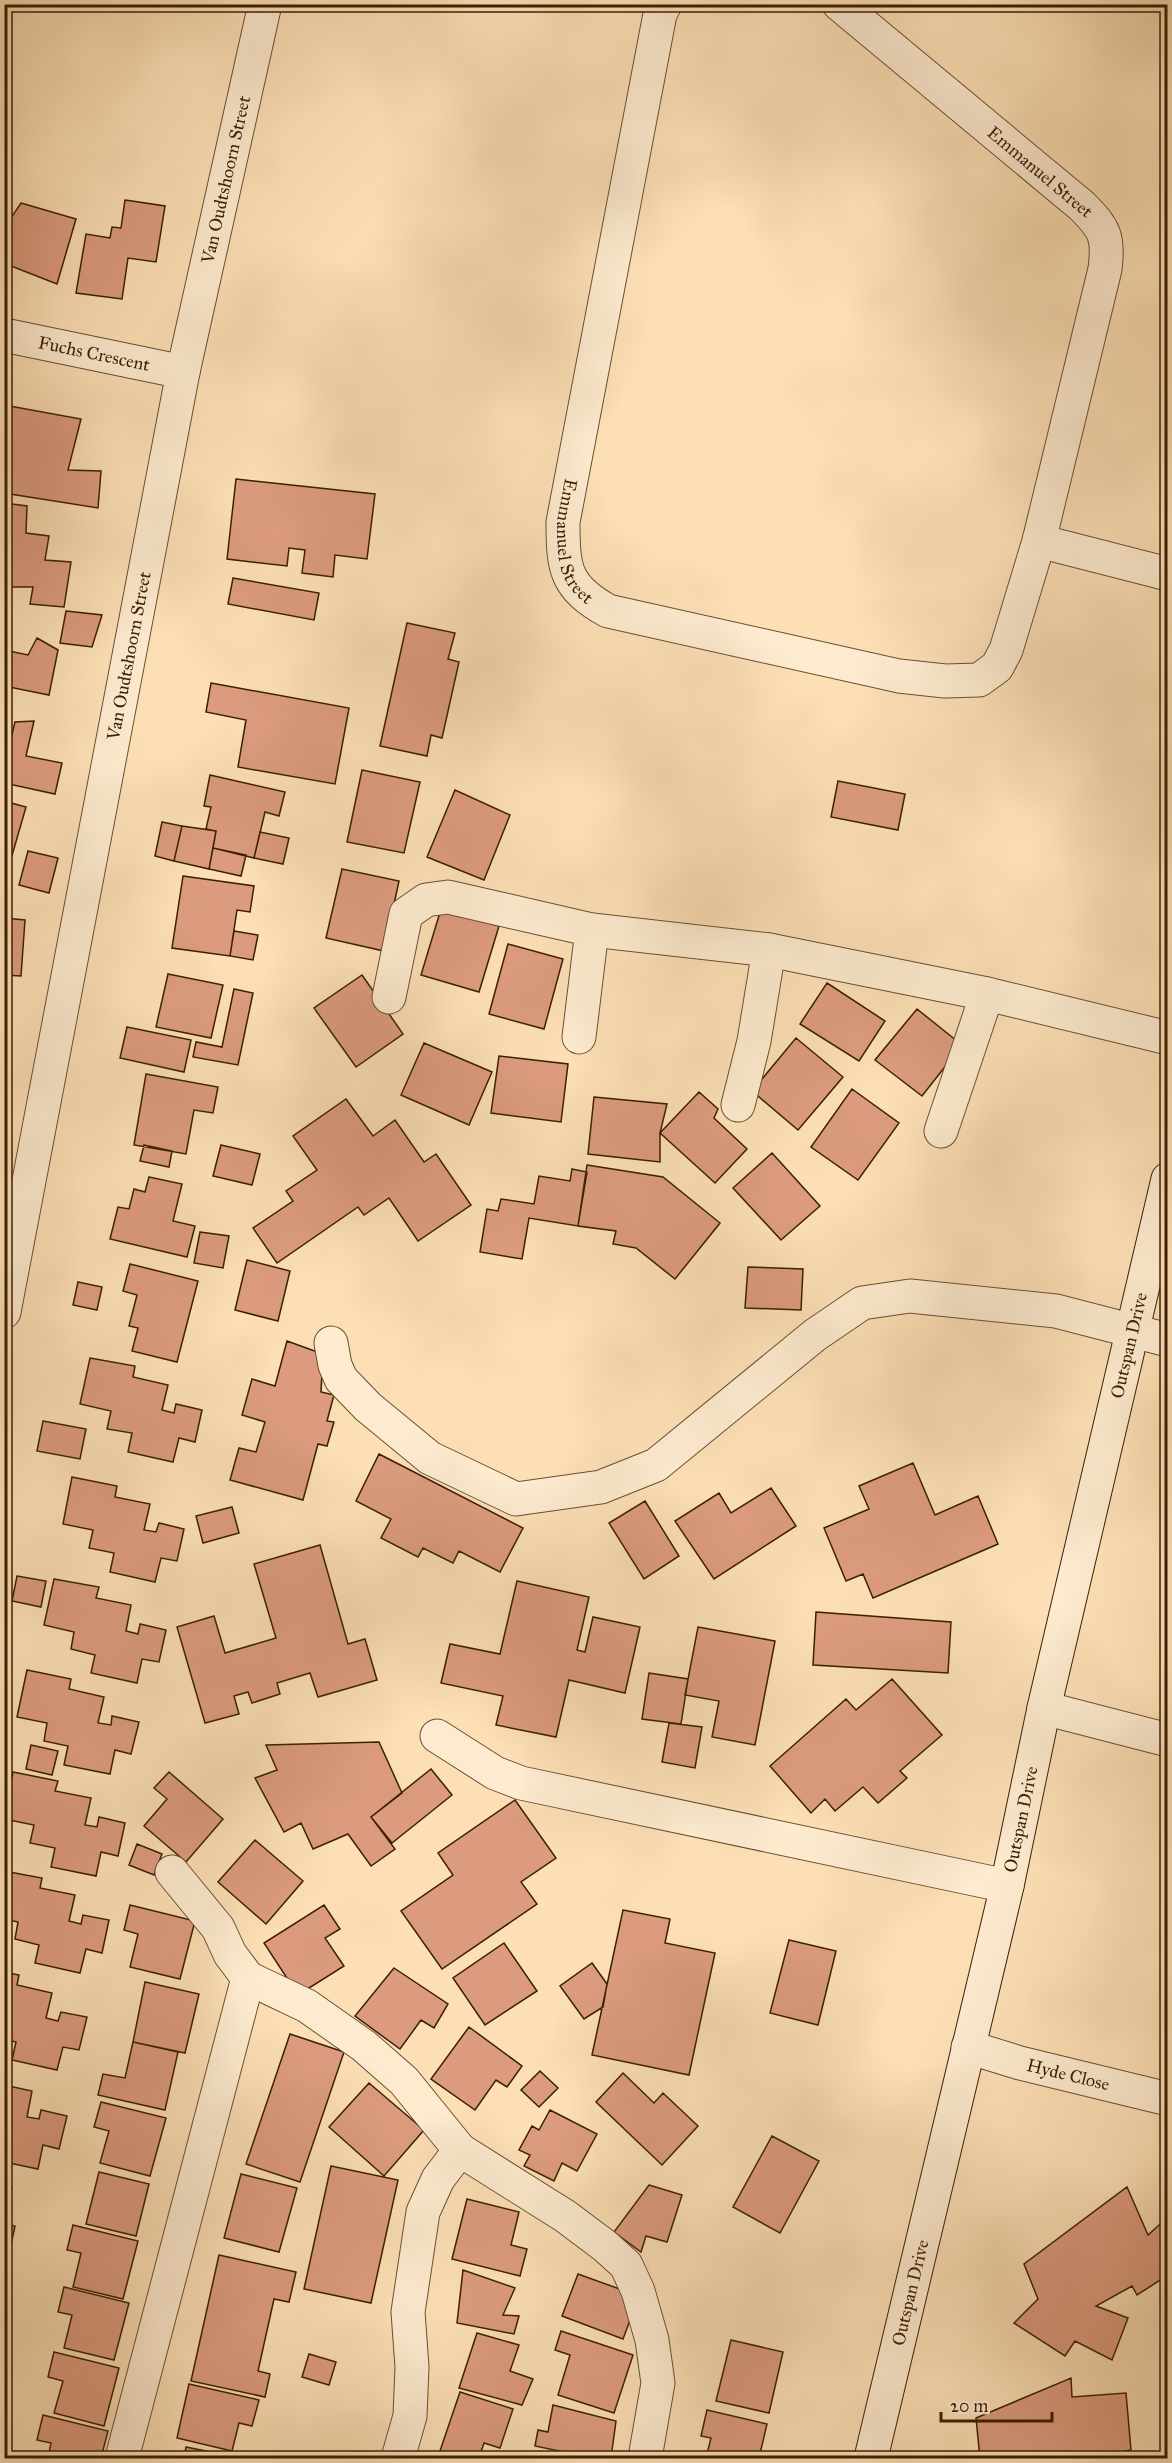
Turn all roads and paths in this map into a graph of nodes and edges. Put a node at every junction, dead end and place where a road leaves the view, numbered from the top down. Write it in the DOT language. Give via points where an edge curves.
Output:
graph roads {
  1 [pos="265,4"];
  2 [pos="664,4"];
  3 [pos="839,4"];
  4 [pos="4,335"];
  5 [pos="183,372"];
  6 [pos="1039,541"];
  7 [pos="1167,574"];
  8 [pos="592,930"];
  9 [pos="769,950"];
  10 [pos="987,993"];
  11 [pos="389,997"];
  12 [pos="579,1037"];
  13 [pos="1167,1038"];
  14 [pos="738,1105"];
  15 [pos="941,1131"];
  16 [pos="1167,1179"];
  17 [pos="4,1312"];
  18 [pos="1132,1332"];
  19 [pos="1167,1340"];
  20 [pos="331,1343"];
  21 [pos="1044,1708"];
  22 [pos="437,1736"];
  23 [pos="1167,1740"];
  24 [pos="172,1872"];
  25 [pos="1007,1886"];
  26 [pos="248,1978"];
  27 [pos="968,2047"];
  28 [pos="1167,2099"];
  29 [pos="460,2150"];
  30 [pos="122,2458"];
  31 [pos="398,2458"];
  32 [pos="645,2458"];
  33 [pos="871,2458"];
  1 -- 5 [label="street, Van Oudtshoorn Street"];
  2 -- 6 [label="street, Emmanuel Street" via="563,522 566,568 573,584 608,611 899,676 979,680 997,666 1006,650"];
  3 -- 6 [label="street, Emmanuel Street" via="1082,207 1099,222 1105,234 1105,269"];
  4 -- 5 [label="street, Fuchs Crescent"];
  5 -- 17 [label="street, Van Oudtshoorn Street"];
  6 -- 7 [label="street"];
  8 -- 9 [label="street"];
  8 -- 11 [label="street" via="448,897 426,900 406,914"];
  8 -- 12 [label="street"];
  9 -- 10 [label="street"];
  9 -- 14 [label="street" via="754,1041"];
  10 -- 13 [label="street"];
  10 -- 15 [label="street"];
  16 -- 18 [label="street, Outspan Drive"];
  18 -- 19 [label="street"];
  18 -- 20 [label="street" via="1056,1311 910,1296 862,1303 815,1335 656,1465 602,1487 516,1499 430,1458 368,1407 341,1379"];
  18 -- 21 [label="street, Outspan Drive"];
  21 -- 23 [label="street"];
  21 -- 25 [label="street, Outspan Drive"];
  22 -- 25 [label="street" via="495,1773 521,1783"];
  24 -- 26 [label="street" via="218,1928"];
  25 -- 27 [label="street, Outspan Drive"];
  26 -- 29 [label="street" via="307,2006 364,2046 404,2081"];
  26 -- 30 [label="street"];
  27 -- 28 [label="street, Hyde Close"];
  27 -- 33 [label="street, Outspan Drive"];
  29 -- 31 [label="street" via="438,2180 423,2212 408,2312 410,2416"];
  29 -- 32 [label="street" via="565,2216 626,2265 638,2291 658,2383"];
}
